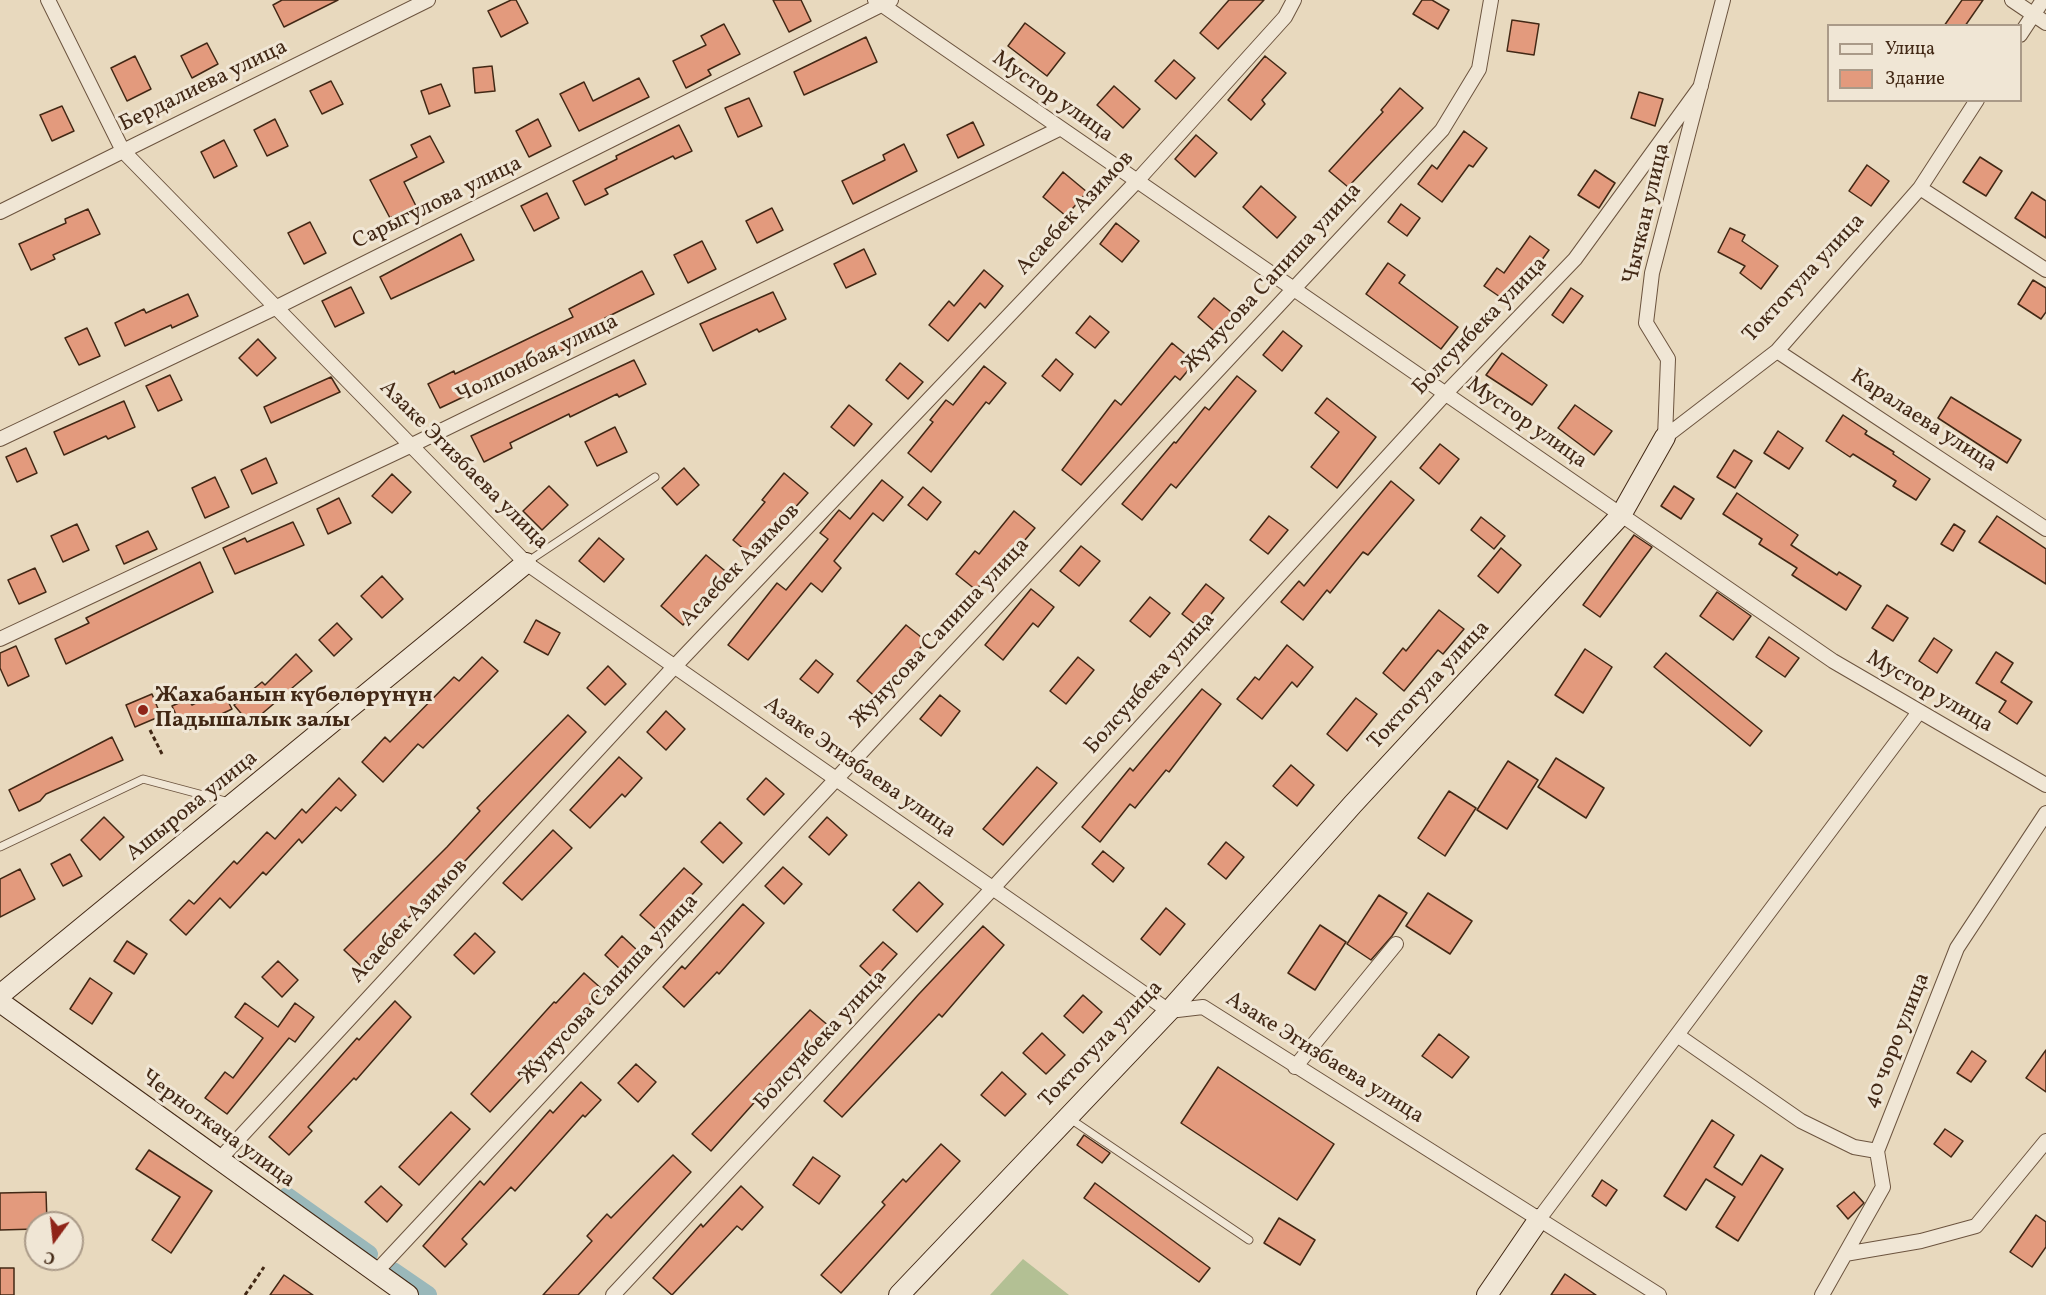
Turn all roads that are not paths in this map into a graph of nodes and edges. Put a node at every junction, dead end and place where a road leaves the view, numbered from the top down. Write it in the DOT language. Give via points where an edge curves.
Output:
graph roads {
  1 [pos="48,0"];
  2 [pos="428,0"];
  3 [pos="1294,0"];
  4 [pos="1491,0"];
  5 [pos="1724,0"];
  6 [pos="2012,0"];
  7 [pos="2043,0"];
  8 [pos="883,2"];
  9 [pos="2034,15"];
  10 [pos="2046,23"];
  11 [pos="2022,32"];
  12 [pos="1701,86"];
  13 [pos="1976,102"];
  14 [pos="1059,129"];
  15 [pos="123,151"];
  16 [pos="1136,182"];
  17 [pos="1920,188"];
  18 [pos="0,212"];
  19 [pos="2046,270"];
  20 [pos="1292,289"];
  21 [pos="277,307"];
  22 [pos="1777,351"];
  23 [pos="1445,394"];
  24 [pos="1665,437"];
  25 [pos="0,439"];
  26 [pos="412,445"];
  27 [pos="655,477"];
  28 [pos="1621,515"];
  29 [pos="2046,528"];
  30 [pos="526,563"];
  31 [pos="0,639"];
  32 [pos="675,666"];
  33 [pos="1918,712"];
  34 [pos="835,778"];
  35 [pos="2046,785"];
  36 [pos="235,804"];
  37 [pos="2046,813"];
  38 [pos="0,847"];
  39 [pos="993,888"];
  40 [pos="1396,944"];
  41 [pos="0,995"];
  42 [pos="0,1002"];
  43 [pos="1169,1011"];
  44 [pos="1677,1035"];
  45 [pos="1295,1067"];
  46 [pos="1067,1116"];
  47 [pos="2046,1141"];
  48 [pos="1877,1150"];
  49 [pos="218,1161"];
  50 [pos="1539,1219"];
  51 [pos="1250,1240"];
  52 [pos="1845,1254"];
  53 [pos="376,1272"];
  54 [pos="408,1295"];
  55 [pos="613,1295"];
  56 [pos="899,1295"];
  57 [pos="1487,1295"];
  58 [pos="1659,1295"];
  59 [pos="1822,1295"];
  1 -- 15 [label="street, Азаке Эгизбаева улица"];
  2 -- 15 [label="street, Бердалиева улица"];
  3 -- 16 [label="street, Асаебек Азимов" via="1285,17"];
  4 -- 20 [label="street, Жунусова Сапиша улица" via="1479,69 1442,130"];
  5 -- 12 [label="street, Чычкан улица"];
  6 -- 9 [label="street"];
  7 -- 9 [label="street"];
  8 -- 14 [label="street, Мустор улица"];
  8 -- 21 [label="street, Сарыгулова улица"];
  9 -- 10 [label="street"];
  9 -- 11 [label="street"];
  12 -- 23 [label="street, Болсунбека улица" via="1575,258"];
  12 -- 24 [label="street, Чычкан улица" via="1652,273 1646,323 1668,359"];
  13 -- 17 [label="street, Токтогула улица"];
  14 -- 16 [label="street, Мустор улица"];
  14 -- 26 [label="street, Чолпонбая улица"];
  15 -- 18 [label="street, Бердалиева улица"];
  15 -- 21 [label="street, Азаке Эгизбаева улица"];
  16 -- 20 [label="street, Мустор улица"];
  16 -- 32 [label="street, Асаебек Азимов"];
  17 -- 19 [label="street"];
  17 -- 22 [label="street, Токтогула улица"];
  20 -- 23 [label="street, Мустор улица"];
  20 -- 34 [label="street, Жунусова Сапиша улица"];
  21 -- 25 [label="street, Сарыгулова улица"];
  21 -- 26 [label="street, Азаке Эгизбаева улица"];
  22 -- 24 [label="street, Токтогула улица"];
  22 -- 29 [label="street, Каралаева улица"];
  23 -- 28 [label="street, Мустор улица"];
  23 -- 39 [label="street, Болсунбека улица"];
  24 -- 28 [label="street, Токтогула улица"];
  26 -- 30 [label="street, Азаке Эгизбаева улица"];
  26 -- 31 [label="street, Чолпонбая улица"];
  27 -- 30 [label="lane"];
  28 -- 33 [label="street, Мустор улица" via="1833,661"];
  28 -- 43 [label="street, Токтогула улица" via="1353,804"];
  30 -- 32 [label="street, Азаке Эгизбаева улица"];
  30 -- 36 [label="street, Ашырова улица"];
  32 -- 34 [label="street, Азаке Эгизбаева улица"];
  32 -- 49 [label="street, Асаебек Азимов"];
  33 -- 35 [label="street, Мустор улица"];
  33 -- 44 [label="street"];
  34 -- 39 [label="street, Азаке Эгизбаева улица"];
  34 -- 53 [label="street, Жунусова Сапиша улица"];
  36 -- 38 [label="lane" via="143,778"];
  36 -- 41 [label="street, Ашырова улица"];
  37 -- 48 [label="street, 40 чоро улица" via="1957,948"];
  39 -- 43 [label="street, Азаке Эгизбаева улица"];
  39 -- 55 [label="street, Болсунбека улица"];
  40 -- 45 [label="street"];
  42 -- 49 [label="street, Черноткача улица"];
  43 -- 45 [label="street, Азаке Эгизбаева улица" via="1203,1007"];
  43 -- 46 [label="street, Токтогула улица"];
  44 -- 48 [label="street" via="1801,1121 1854,1147"];
  44 -- 50 [label="street"];
  45 -- 50 [label="street, Азаке Эгизбаева улица"];
  46 -- 51 [label="lane"];
  46 -- 56 [label="street, Токтогула улица"];
  47 -- 52 [label="street" via="1976,1226 1921,1241"];
  48 -- 52 [label="street" via="1883,1187"];
  49 -- 53 [label="street, Черноткача улица"];
  50 -- 57 [label="street"];
  50 -- 58 [label="street, Азаке Эгизбаева улица"];
  52 -- 59 [label="street"];
  53 -- 54 [label="street, Черноткача улица"];
}
